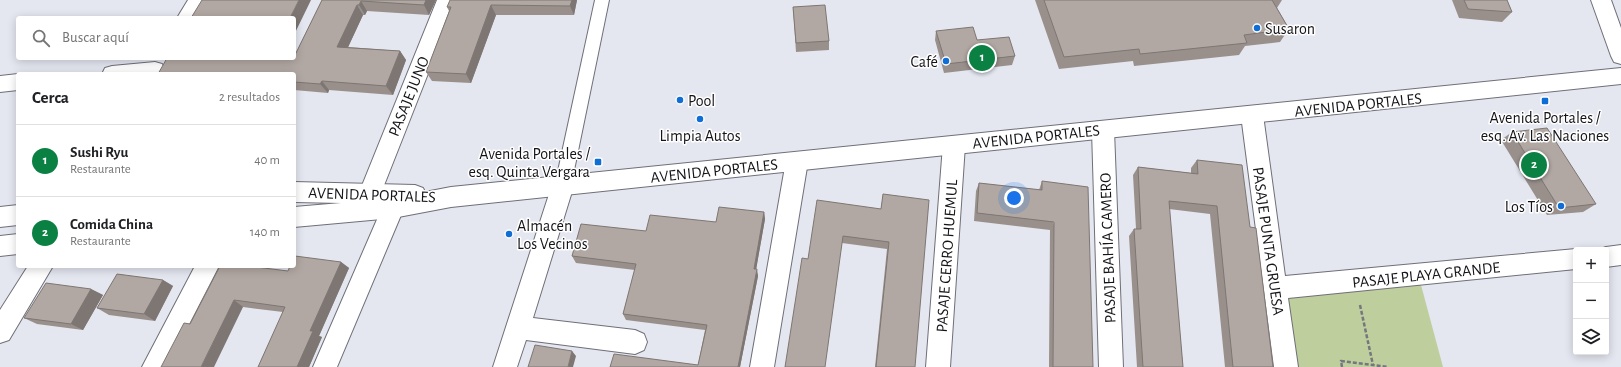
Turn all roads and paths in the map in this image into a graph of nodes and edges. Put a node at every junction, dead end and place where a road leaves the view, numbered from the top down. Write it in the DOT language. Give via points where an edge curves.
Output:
graph roads {
  1 [pos="198,0"];
  2 [pos="447,0"];
  3 [pos="602,0"];
  4 [pos="1601,0"];
  5 [pos="188,16"];
  6 [pos="1621,56"];
  7 [pos="157,67"];
  8 [pos="125,72"];
  9 [pos="1621,76"];
  10 [pos="16,82"];
  11 [pos="0,84"];
  12 [pos="1252,114"];
  13 [pos="1103,130"];
  14 [pos="954,145"];
  15 [pos="797,161"];
  16 [pos="563,185"];
  17 [pos="296,192"];
  18 [pos="370,193"];
  19 [pos="451,196"];
  20 [pos="393,208"];
  21 [pos="16,215"];
  22 [pos="0,217"];
  23 [pos="296,217"];
  24 [pos="16,244"];
  25 [pos="0,246"];
  26 [pos="1621,255"];
  27 [pos="1609,256"];
  28 [pos="1573,259"];
  29 [pos="40,268"];
  30 [pos="206,268"];
  31 [pos="1356,281"];
  32 [pos="1275,288"];
  33 [pos="518,327"];
  34 [pos="0,332"];
  35 [pos="635,342"];
  36 [pos="1373,365"];
  37 [pos="154,367"];
  38 [pos="324,367"];
  39 [pos="505,367"];
  40 [pos="762,367"];
  41 [pos="938,367"];
  42 [pos="1110,367"];
  43 [pos="1286,367"];
  44 [pos="1342,367"];
  45 [pos="1388,367"];
  1 -- 5 [label="street"];
  2 -- 18 [label="street, PASAJE JUNO"];
  3 -- 16 [label="lane"];
  4 -- 6 [label="street"];
  7 -- 8 [label="street"];
  9 -- 12 [label="street, AVENIDA PORTALES"];
  10 -- 11 [label="street"];
  12 -- 13 [label="street, AVENIDA PORTALES"];
  12 -- 32 [label="street, PASAJE PUNTA GRUESA"];
  13 -- 14 [label="street, AVENIDA PORTALES"];
  13 -- 42 [label="street, PASAJE BAHÍA CAMERO"];
  14 -- 15 [label="street, AVENIDA PORTALES"];
  14 -- 41 [label="street, PASAJE CERRO HUEMUL"];
  15 -- 16 [label="street, AVENIDA PORTALES"];
  15 -- 40 [label="street"];
  16 -- 19 [label="street, AVENIDA PORTALES"];
  16 -- 33 [label="street"];
  17 -- 18 [label="street, AVENIDA PORTALES"];
  18 -- 19 [label="street, AVENIDA PORTALES"];
  19 -- 20 [label="street, AVENIDA PORTALES"];
  20 -- 23 [label="street, AVENIDA PORTALES"];
  20 -- 38 [label="street"];
  21 -- 22 [label="street"];
  24 -- 25 [label="street"];
  26 -- 27 [label="street"];
  28 -- 31 [label="street, PASAJE PLAYA GRANDE"];
  29 -- 34 [label="street"];
  30 -- 37 [label="street"];
  31 -- 32 [label="street, PASAJE PLAYA GRANDE"];
  31 -- 36 [label="path"];
  32 -- 43 [label="street, PASAJE PUNTA GRUESA"];
  33 -- 35 [label="street"];
  33 -- 39 [label="street"];
  36 -- 44 [label="path" via="1341,361"];
  36 -- 45 [label="path"];
}
